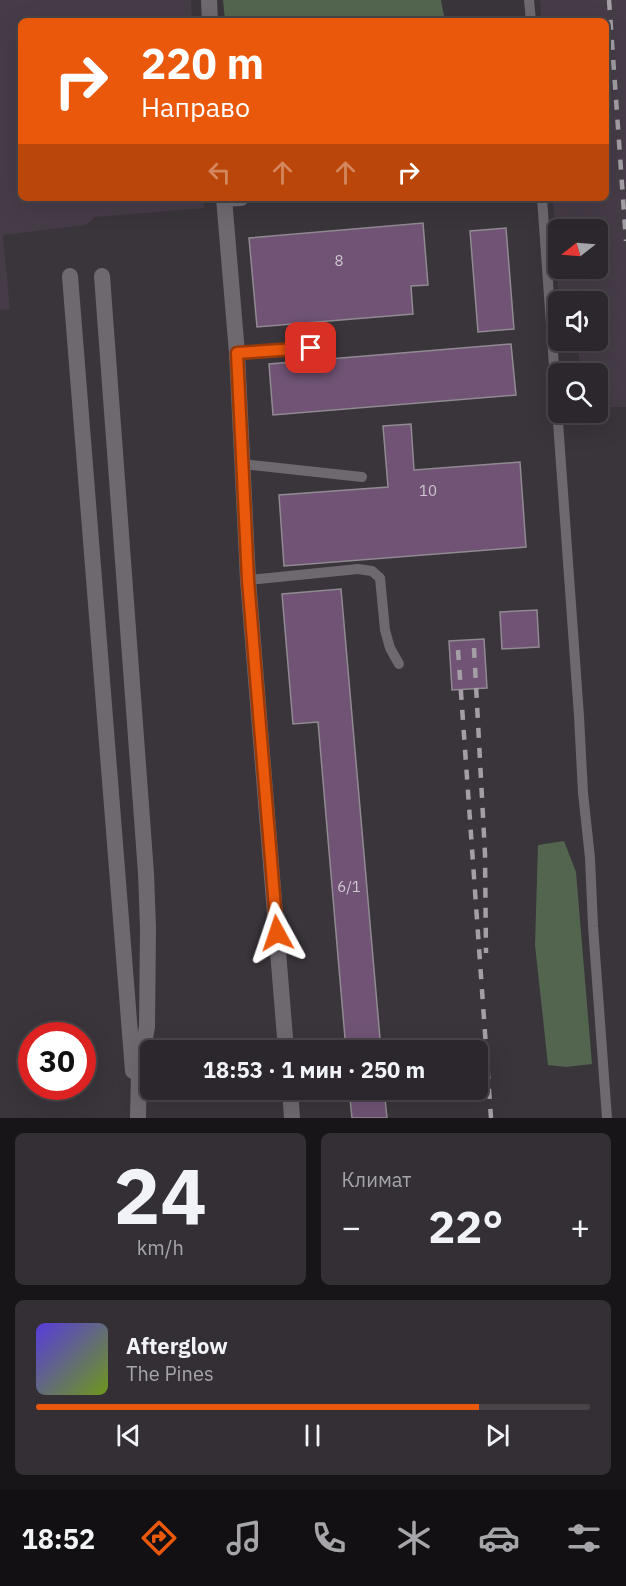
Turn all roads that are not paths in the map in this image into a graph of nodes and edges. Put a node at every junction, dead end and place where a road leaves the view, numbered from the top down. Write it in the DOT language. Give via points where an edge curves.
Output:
graph roads {
  1 [pos="208,0"];
  2 [pos="529,0"];
  3 [pos="210,18"];
  4 [pos="531,18"];
  5 [pos="230,201"];
  6 [pos="542,201"];
  7 [pos="70,276"];
  8 [pos="102,276"];
  9 [pos="311,348"];
  10 [pos="237,353"];
  11 [pos="243,464"];
  12 [pos="362,477"];
  13 [pos="248,580"];
  14 [pos="399,664"];
  15 [pos="285,1040"];
  16 [pos="291,1100"];
  17 [pos="137,1118"];
  18 [pos="292,1118"];
  19 [pos="607,1118"];
  1 -- 3 [label="street"];
  2 -- 4 [label="lane"];
  5 -- 10 [label="street"];
  6 -- 19 [label="lane"];
  7 -- 17 [label="street"];
  8 -- 17 [label="street" via="146,873 147,1027 139,1071"];
  9 -- 10 [label="lane"];
  10 -- 11 [label="street"];
  11 -- 12 [label="lane"];
  11 -- 13 [label="street"];
  13 -- 14 [label="lane" via="358,569 372,571 380,578 385,630"];
  13 -- 15 [label="street"];
  16 -- 18 [label="street"];
}
